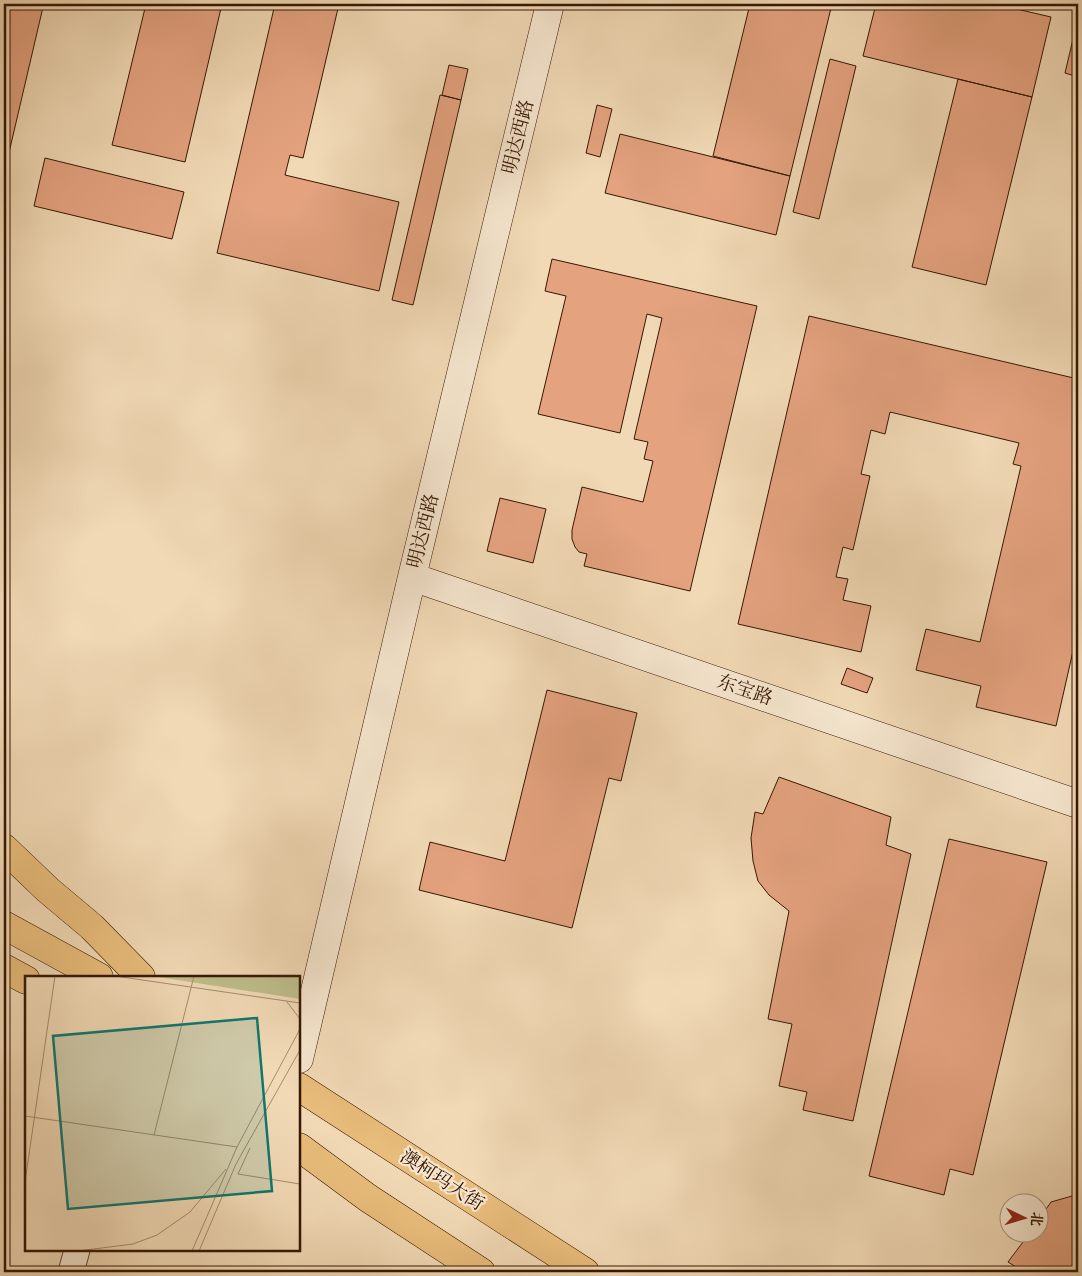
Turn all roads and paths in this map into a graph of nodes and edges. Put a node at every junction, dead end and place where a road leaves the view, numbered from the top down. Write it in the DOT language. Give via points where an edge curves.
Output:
graph roads {
  1 [pos="550,4"];
  2 [pos="412,576"];
  3 [pos="1078,804"];
  4 [pos="4,848"];
  5 [pos="4,925"];
  6 [pos="4,968"];
  7 [pos="98,976"];
  8 [pos="140,976"];
  9 [pos="25,979"];
  10 [pos="300,1055"];
  11 [pos="300,1088"];
  12 [pos="300,1148"];
  13 [pos="300,1170"];
  14 [pos="368,1198"];
  15 [pos="77,1251"];
  16 [pos="71,1272"];
  17 [pos="481,1272"];
  18 [pos="585,1272"];
  1 -- 2 [label="street, 明达西路"];
  2 -- 3 [label="street, 东宝路"];
  2 -- 10 [label="street, 明达西路"];
  4 -- 8 [label="main road" via="92,927"];
  5 -- 7 [label="main road"];
  6 -- 9 [label="main road"];
  11 -- 18 [label="main road, 澳柯玛大街"];
  12 -- 14 [label="main road"];
  13 -- 14 [label="main road"];
  14 -- 17 [label="main road"];
  15 -- 16 [label="street"];
}
